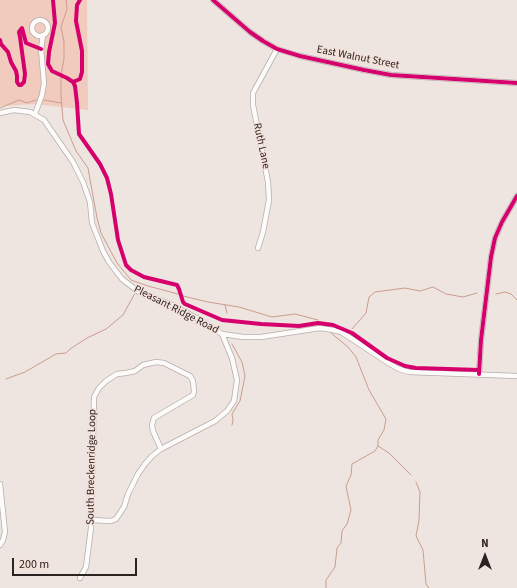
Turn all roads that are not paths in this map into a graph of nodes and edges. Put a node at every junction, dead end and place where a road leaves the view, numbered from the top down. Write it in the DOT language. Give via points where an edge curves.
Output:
graph roads {
  1 [pos="213,0"];
  2 [pos="43,35"];
  3 [pos="277,49"];
  4 [pos="517,84"];
  5 [pos="0,113"];
  6 [pos="35,114"];
  7 [pos="517,196"];
  8 [pos="258,248"];
  9 [pos="222,334"];
  10 [pos="479,374"];
  11 [pos="517,376"];
  12 [pos="161,449"];
  13 [pos="0,484"];
  14 [pos="0,495"];
  15 [pos="91,520"];
  16 [pos="0,545"];
  17 [pos="80,578"];
  1 -- 3 [label="street, East Walnut Street" via="250,32"];
  2 -- 6 [label="street" via="41,48 44,83"];
  3 -- 4 [label="street, East Walnut Street" via="391,75"];
  3 -- 8 [label="street, Ruth Lane" via="253,93 269,200"];
  5 -- 6 [label="street" via="14,110"];
  6 -- 9 [label="street, Pleasant Ridge Road" via="44,120 73,162 90,202 92,223 97,238 122,280 139,292 170,304"];
  7 -- 10 [label="street" via="495,238 491,256"];
  9 -- 10 [label="street, Pleasant Ridge Road" via="261,337 320,328 333,330 342,332 381,360 399,369 423,373"];
  9 -- 12 [label="street" via="236,372 234,401 227,411 215,420"];
  10 -- 11 [label="street, Pleasant Ridge Road"];
  12 -- 15 [label="street" via="141,469 116,519"];
  12 -- 15 [label="street, South Breckenridge Loop" via="153,431 154,418 193,395 193,382 190,376 164,363 156,362 143,365 135,371 117,374 98,388 93,405"];
  13 -- 14 [label="street"];
  14 -- 16 [label="street" via="5,532"];
  15 -- 17 [label="street, South Breckenridge Loop" via="86,567"];
}
